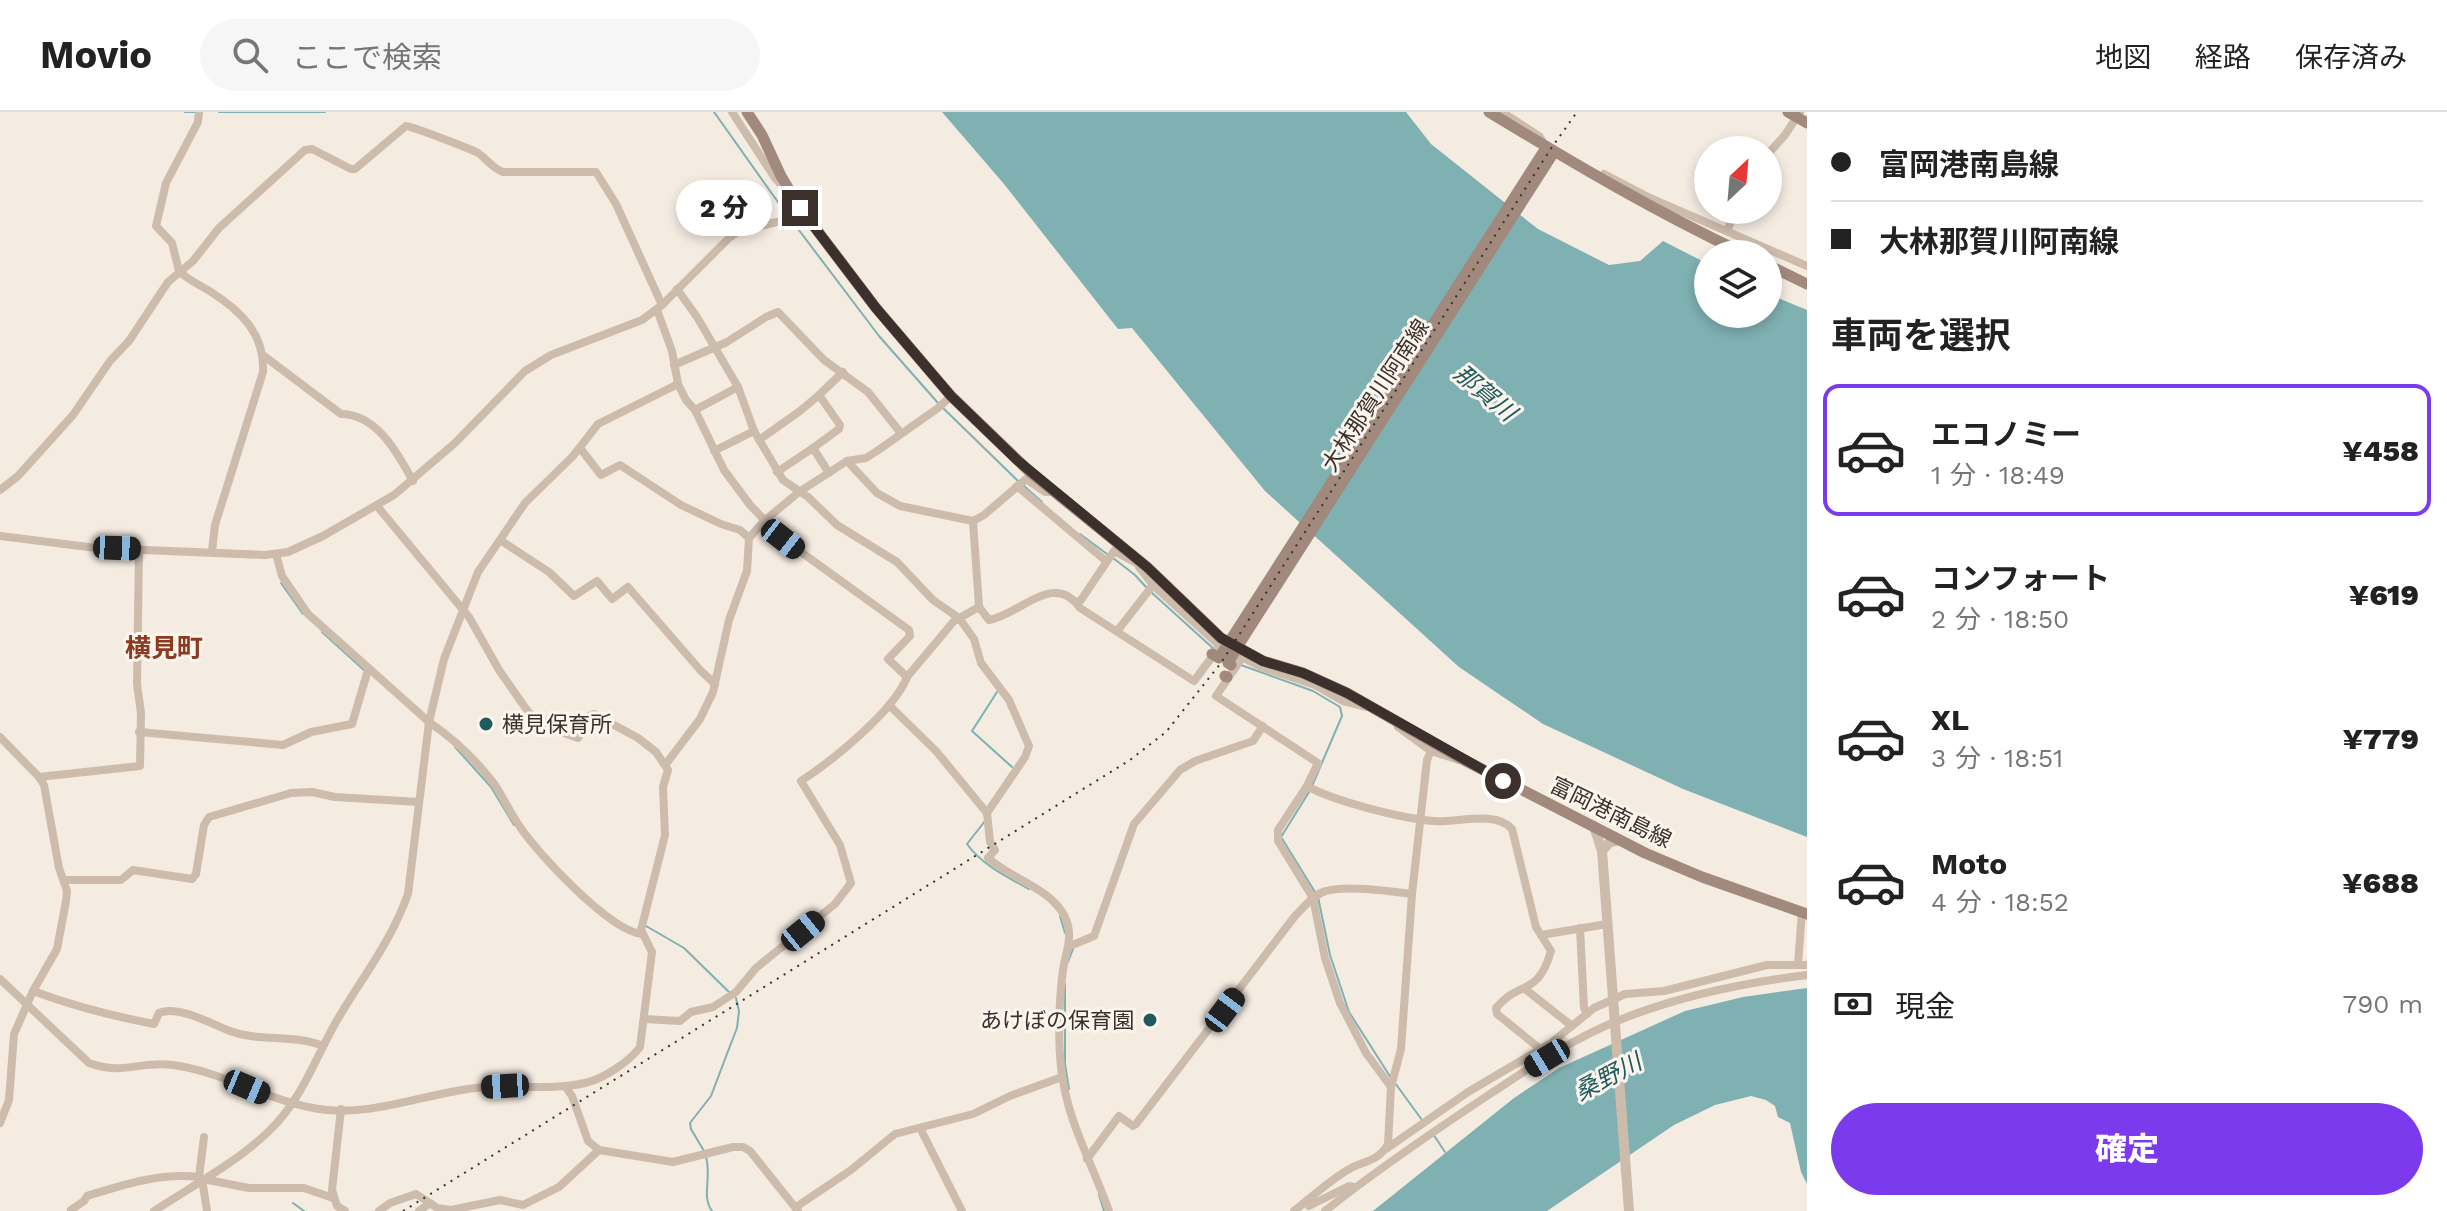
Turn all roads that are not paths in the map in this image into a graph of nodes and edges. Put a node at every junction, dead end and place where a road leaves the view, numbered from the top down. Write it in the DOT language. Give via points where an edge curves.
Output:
graph roads {
  1 [pos="199,112"];
  2 [pos="732,112"];
  3 [pos="747,112"];
  4 [pos="1489,112"];
  5 [pos="1502,112"];
  6 [pos="1798,116"];
  7 [pos="1782,136"];
  8 [pos="1550,152"];
  9 [pos="790,191"];
  10 [pos="797,210"];
  11 [pos="1730,224"];
  12 [pos="1727,230"];
  13 [pos="1715,240"];
  14 [pos="1807,266"];
  15 [pos="179,271"];
  16 [pos="1782,272"];
  17 [pos="1807,284"];
  18 [pos="677,289"];
  19 [pos="659,308"];
  20 [pos="715,347"];
  21 [pos="264,356"];
  22 [pos="674,365"];
  23 [pos="843,372"];
  24 [pos="678,384"];
  25 [pos="738,387"];
  26 [pos="819,395"];
  27 [pos="951,396"];
  28 [pos="695,410"];
  29 [pos="900,432"];
  30 [pos="756,435"];
  31 [pos="580,448"];
  32 [pos="813,448"];
  33 [pos="714,451"];
  34 [pos="847,461"];
  35 [pos="777,472"];
  36 [pos="829,473"];
  37 [pos="413,481"];
  38 [pos="1017,486"];
  39 [pos="0,490"];
  40 [pos="799,492"];
  41 [pos="1054,492"];
  42 [pos="377,506"];
  43 [pos="764,521"];
  44 [pos="973,521"];
  45 [pos="0,536"];
  46 [pos="749,538"];
  47 [pos="500,540"];
  48 [pos="139,549"];
  49 [pos="212,551"];
  50 [pos="276,554"];
  51 [pos="1109,557"];
  52 [pos="1138,562"];
  53 [pos="1149,588"];
  54 [pos="1077,602"];
  55 [pos="979,607"];
  56 [pos="465,611"];
  57 [pos="959,618"];
  58 [pos="1118,630"];
  59 [pos="1243,630"];
  60 [pos="1214,653"];
  61 [pos="1233,667"];
  62 [pos="368,670"];
  63 [pos="907,677"];
  64 [pos="715,684"];
  65 [pos="889,705"];
  66 [pos="1371,708"];
  67 [pos="1391,719"];
  68 [pos="428,724"];
  69 [pos="1263,726"];
  70 [pos="139,732"];
  71 [pos="0,737"];
  72 [pos="1431,751"];
  73 [pos="1464,760"];
  74 [pos="666,764"];
  75 [pos="39,777"];
  76 [pos="1310,788"];
  77 [pos="419,802"];
  78 [pos="987,813"];
  79 [pos="1420,819"];
  80 [pos="1594,826"];
  81 [pos="1620,840"];
  82 [pos="1602,851"];
  83 [pos="64,880"];
  84 [pos="1412,894"];
  85 [pos="1316,896"];
  86 [pos="1804,913"];
  87 [pos="1580,928"];
  88 [pos="1607,929"];
  89 [pos="642,934"];
  90 [pos="1541,935"];
  91 [pos="1070,946"];
  92 [pos="1802,965"];
  93 [pos="1807,975"];
  94 [pos="0,979"];
  95 [pos="1525,989"];
  96 [pos="33,991"];
  97 [pos="26,1004"];
  98 [pos="1587,1014"];
  99 [pos="644,1019"];
  100 [pos="1614,1025"];
  101 [pos="1572,1026"];
  102 [pos="323,1046"];
  103 [pos="1539,1048"];
  104 [pos="1062,1077"];
  105 [pos="1392,1082"];
  106 [pos="565,1086"];
  107 [pos="293,1104"];
  108 [pos="341,1109"];
  109 [pos="0,1123"];
  110 [pos="920,1128"];
  111 [pos="204,1137"];
  112 [pos="1386,1149"];
  113 [pos="599,1150"];
  114 [pos="1087,1159"];
  115 [pos="201,1178"];
  116 [pos="1356,1187"];
  117 [pos="333,1198"];
  118 [pos="430,1203"];
  119 [pos="514,1208"];
  120 [pos="797,1209"];
  121 [pos="71,1211"];
  122 [pos="154,1211"];
  123 [pos="207,1211"];
  124 [pos="345,1211"];
  125 [pos="379,1211"];
  126 [pos="419,1211"];
  127 [pos="962,1211"];
  128 [pos="1109,1211"];
  129 [pos="1295,1211"];
  130 [pos="1325,1211"];
  131 [pos="1629,1211"];
  1 -- 15 [label="street" via="166,183 156,226 172,243"];
  2 -- 9 [label="street" via="775,178"];
  3 -- 9 [label="main road"];
  4 -- 8 [label="main road"];
  5 -- 8 [label="street" via="1539,136"];
  6 -- 7 [label="street"];
  8 -- 12 [label="street" via="1574,158"];
  8 -- 13 [label="main road"];
  8 -- 59 [label="main road, 大林那賀川阿南線"];
  9 -- 10 [label="main road"];
  10 -- 18 [label="street" via="785,219 739,231"];
  10 -- 27 [label="main road"];
  11 -- 12 [label="street"];
  12 -- 14 [label="street"];
  15 -- 19 [label="street" via="305,150 355,169 406,126 413,126 475,151 503,172 599,174"];
  15 -- 21 [label="street" via="239,313 252,327"];
  15 -- 39 [label="street" via="73,415"];
  16 -- 17 [label="main road"];
  18 -- 19 [label="street"];
  18 -- 20 [label="street"];
  19 -- 22 [label="street"];
  19 -- 37 [label="street" via="525,371"];
  20 -- 22 [label="street"];
  20 -- 23 [label="street" via="778,312 824,360"];
  20 -- 25 [label="street"];
  21 -- 37 [label="street" via="341,414 379,431"];
  21 -- 49 [label="street"];
  22 -- 24 [label="street"];
  23 -- 26 [label="street"];
  23 -- 29 [label="street" via="868,392"];
  24 -- 28 [label="street"];
  24 -- 31 [label="street" via="608,418"];
  25 -- 28 [label="street"];
  25 -- 30 [label="street"];
  26 -- 30 [label="street"];
  26 -- 32 [label="street" via="840,425"];
  27 -- 29 [label="street"];
  27 -- 41 [label="main road"];
  28 -- 33 [label="street"];
  29 -- 34 [label="street" via="866,458"];
  30 -- 33 [label="street"];
  30 -- 35 [label="street"];
  31 -- 46 [label="street" via="601,475 620,465 681,505"];
  31 -- 47 [label="street" via="532,494"];
  32 -- 35 [label="street"];
  32 -- 36 [label="street"];
  33 -- 43 [label="street"];
  34 -- 36 [label="street"];
  34 -- 44 [label="street" via="877,493 900,506"];
  35 -- 40 [label="street"];
  36 -- 40 [label="street"];
  37 -- 42 [label="street"];
  38 -- 41 [label="street" via="1026,479"];
  38 -- 44 [label="street"];
  38 -- 51 [label="street"];
  40 -- 43 [label="street"];
  40 -- 57 [label="street" via="837,525 897,562 933,600"];
  41 -- 52 [label="main road"];
  42 -- 50 [label="street"];
  42 -- 56 [label="street"];
  43 -- 46 [label="street"];
  43 -- 63 [label="street" via="909,630 910,636 888,659"];
  44 -- 55 [label="street"];
  45 -- 48 [label="street"];
  46 -- 64 [label="street" via="747,571"];
  47 -- 56 [label="street" via="478,572"];
  47 -- 64 [label="street" via="549,572 574,596 597,581 612,599 628,587"];
  48 -- 49 [label="street"];
  48 -- 70 [label="street"];
  49 -- 50 [label="street"];
  50 -- 62 [label="street" via="282,576 308,614"];
  51 -- 52 [label="street" via="1114,551"];
  51 -- 54 [label="street"];
  52 -- 53 [label="street"];
  52 -- 59 [label="main road" via="1206,625"];
  53 -- 58 [label="street"];
  53 -- 60 [label="street"];
  54 -- 55 [label="street" via="1054,591 989,620"];
  54 -- 58 [label="street"];
  55 -- 57 [label="street"];
  56 -- 68 [label="street" via="444,659"];
  56 -- 74 [label="street" via="529,713 578,738 594,714 638,738"];
  57 -- 63 [label="street"];
  57 -- 78 [label="street" via="974,639 981,663 1009,700 1029,746"];
  58 -- 60 [label="street" via="1194,681"];
  59 -- 60 [label="main road, 大林那賀川阿南線" via="1219,658"];
  59 -- 61 [label="main road, 大林那賀川阿南線" via="1228,663"];
  59 -- 66 [label="main road, 富岡港南島線" via="1263,661 1323,681"];
  60 -- 61 [label="street"];
  61 -- 66 [label="street" via="1315,685 1343,701"];
  61 -- 69 [label="street" via="1216,696"];
  62 -- 68 [label="street"];
  62 -- 70 [label="street" via="352,724 311,732 283,745"];
  63 -- 65 [label="street"];
  64 -- 74 [label="street" via="700,719"];
  65 -- 78 [label="street"];
  65 -- 99 [label="street" via="801,781 840,845 851,883 847,890 725,1000 680,1021"];
  66 -- 67 [label="main road, 富岡港南島線"];
  67 -- 72 [label="street"];
  67 -- 73 [label="main road, 富岡港南島線"];
  68 -- 77 [label="street"];
  68 -- 89 [label="street" via="480,768 522,830 593,906 621,928"];
  69 -- 76 [label="street" via="1318,763"];
  69 -- 91 [label="street" via="1253,741 1180,770 1130,831 1094,936"];
  70 -- 75 [label="street" via="140,766"];
  71 -- 75 [label="street"];
  72 -- 73 [label="street"];
  72 -- 79 [label="street"];
  73 -- 80 [label="main road, 富岡港南島線"];
  74 -- 89 [label="street" via="665,835"];
  75 -- 83 [label="street"];
  76 -- 79 [label="street"];
  76 -- 85 [label="street" via="1277,836"];
  77 -- 83 [label="street" via="291,793 209,817 192,879 133,870 121,880"];
  77 -- 102 [label="street" via="408,894 400,918"];
  78 -- 91 [label="street" via="995,850 988,858 1056,904 1065,916"];
  79 -- 84 [label="street"];
  79 -- 90 [label="street" via="1496,820 1508,825"];
  80 -- 81 [label="main road, 富岡港南島線"];
  80 -- 82 [label="street"];
  81 -- 82 [label="street"];
  81 -- 86 [label="main road, 富岡港南島線" via="1702,877"];
  82 -- 88 [label="street"];
  83 -- 96 [label="street" via="67,891 57,949"];
  84 -- 85 [label="street" via="1327,891"];
  84 -- 105 [label="street" via="1401,1049"];
  85 -- 105 [label="street" via="1325,958 1340,1003 1366,1053"];
  85 -- 114 [label="street" via="1295,916 1136,1124 1119,1116"];
  86 -- 92 [label="street"];
  87 -- 88 [label="street"];
  87 -- 90 [label="street"];
  87 -- 98 [label="street"];
  88 -- 100 [label="street"];
  89 -- 99 [label="street" via="652,952"];
  90 -- 95 [label="street" via="1550,955 1538,981"];
  91 -- 104 [label="street" via="1063,968"];
  92 -- 98 [label="street" via="1767,965 1664,991 1625,994"];
  93 -- 100 [label="street" via="1736,985 1653,1007"];
  94 -- 97 [label="street"];
  95 -- 101 [label="street"];
  95 -- 103 [label="street" via="1498,1004 1497,1014"];
  96 -- 97 [label="street"];
  96 -- 102 [label="street" via="66,1005 154,1024 166,1011 235,1032"];
  97 -- 107 [label="street" via="72,1049 104,1069 177,1065"];
  97 -- 109 [label="street" via="14,1034 9,1100"];
  98 -- 101 [label="street"];
  99 -- 106 [label="street" via="634,1055 599,1077"];
  100 -- 116 [label="street" via="1524,1072"];
  100 -- 131 [label="street"];
  101 -- 103 [label="street"];
  102 -- 107 [label="street"];
  103 -- 112 [label="street"];
  104 -- 110 [label="street" via="973,1114"];
  104 -- 114 [label="street" via="1069,1115"];
  105 -- 112 [label="street"];
  106 -- 108 [label="street" via="476,1088 383,1107"];
  106 -- 113 [label="street" via="588,1141"];
  107 -- 108 [label="street"];
  107 -- 115 [label="street" via="250,1147"];
  108 -- 117 [label="street"];
  110 -- 120 [label="street" via="895,1134"];
  110 -- 127 [label="street"];
  111 -- 115 [label="street"];
  112 -- 129 [label="street"];
  113 -- 119 [label="street" via="559,1187"];
  113 -- 120 [label="street" via="673,1162 743,1147"];
  114 -- 128 [label="street"];
  115 -- 117 [label="street" via="249,1188 304,1188"];
  115 -- 121 [label="street" via="184,1175 118,1186 87,1196"];
  115 -- 122 [label="street"];
  115 -- 123 [label="street"];
  116 -- 129 [label="street"];
  116 -- 130 [label="street"];
  117 -- 124 [label="street"];
  118 -- 119 [label="street" via="451,1210 500,1200"];
  118 -- 125 [label="street" via="416,1194"];
  118 -- 126 [label="street"];
}
